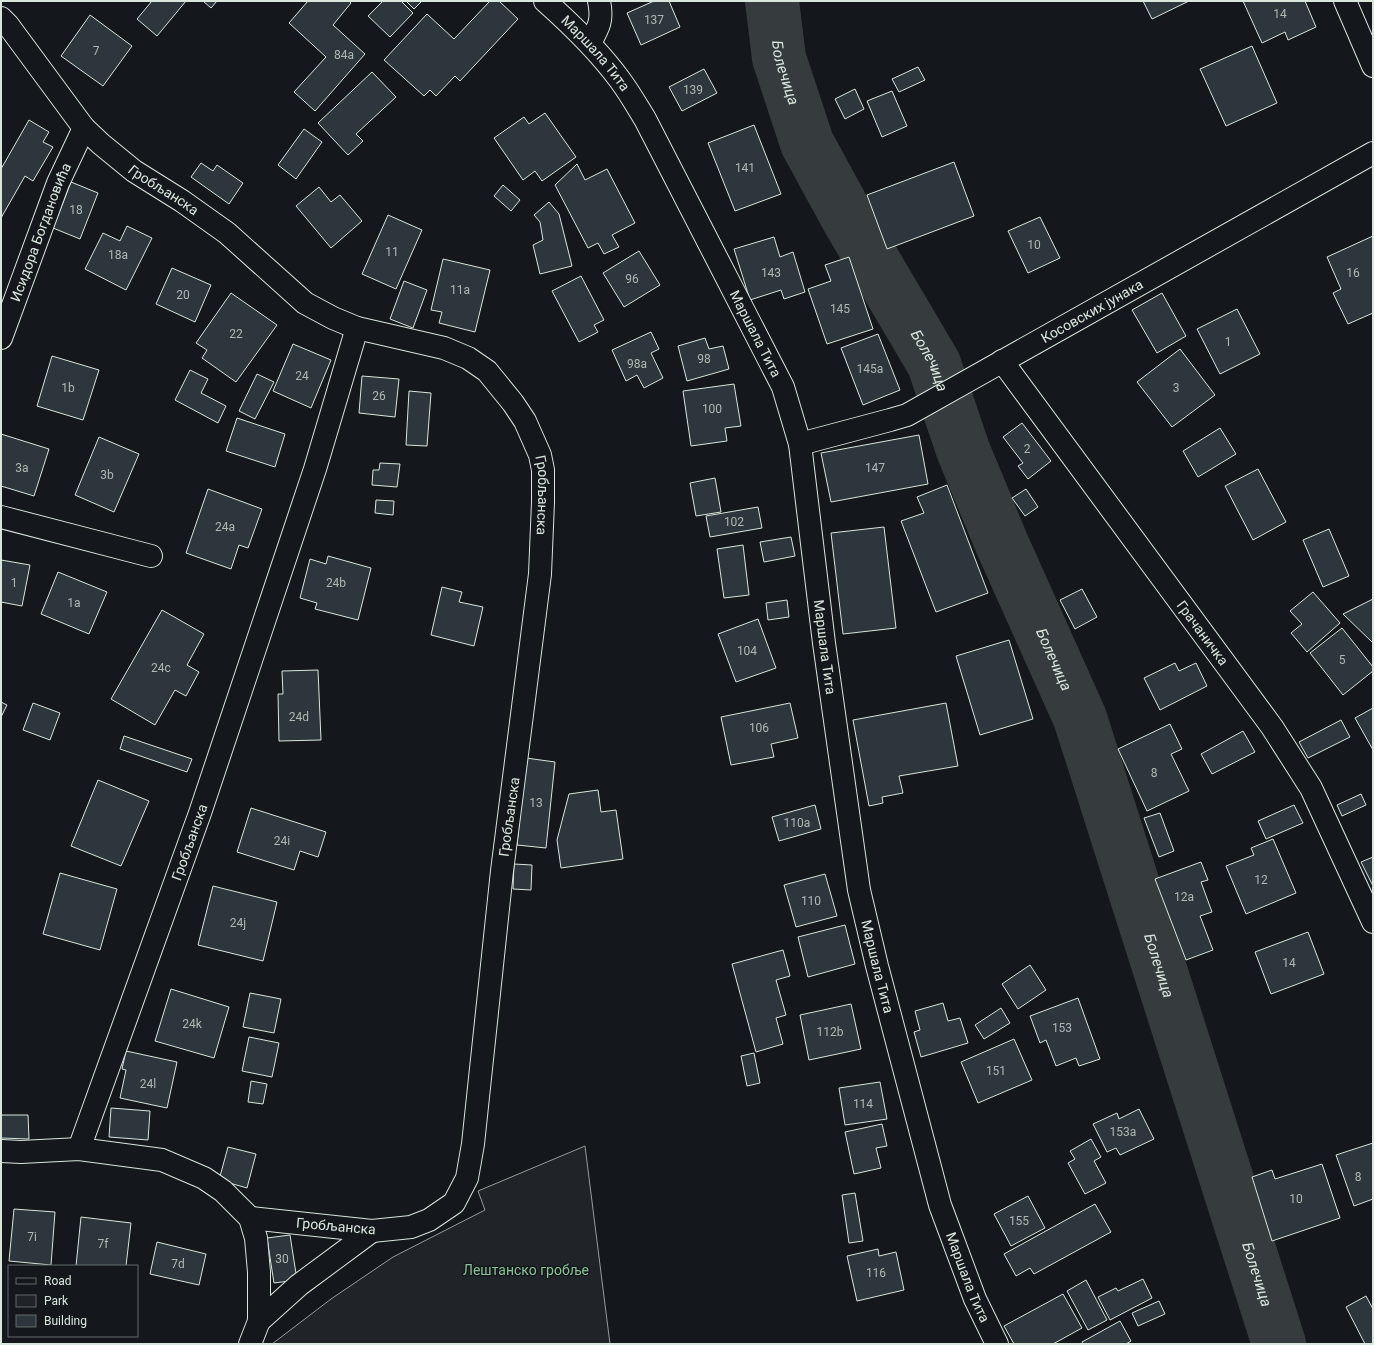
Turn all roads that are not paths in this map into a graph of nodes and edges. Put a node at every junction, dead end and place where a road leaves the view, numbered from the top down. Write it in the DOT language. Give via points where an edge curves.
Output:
graph roads {
  1 [pos="545,1"];
  2 [pos="599,1"];
  3 [pos="1345,1"];
  4 [pos="1,18"];
  5 [pos="590,43"];
  6 [pos="1373,66"];
  7 [pos="84,128"];
  8 [pos="1373,153"];
  9 [pos="357,328"];
  10 [pos="1,338"];
  11 [pos="1002,361"];
  12 [pos="800,444"];
  13 [pos="1,517"];
  14 [pos="151,556"];
  15 [pos="1373,922"];
  16 [pos="79,1149"];
  17 [pos="1,1151"];
  18 [pos="250,1218"];
  19 [pos="372,1231"];
  20 [pos="259,1321"];
  21 [pos="250,1344"];
  22 [pos="997,1344"];
  1 -- 5 [label="street, Маршала Тита"];
  2 -- 5 [label="street" via="600,24"];
  3 -- 6 [label="street"];
  4 -- 7 [label="street, Гробљанска"];
  5 -- 12 [label="street, Маршала Тита" via="620,79 649,126 782,387"];
  7 -- 9 [label="street, Гробљанска" via="134,171 227,232 305,303"];
  7 -- 10 [label="street, Исидора Богдановића" via="58,183"];
  8 -- 11 [label="street, Косовских јунака"];
  9 -- 16 [label="street, Гробљанска" via="315,469 200,813"];
  9 -- 19 [label="street, Гробљанска" via="444,348 468,358 487,371 525,421 540,455 543,470 540,574 502,871 473,1144 467,1178 454,1203 428,1220 411,1227"];
  11 -- 12 [label="street, Косовских јунака" via="907,415"];
  11 -- 15 [label="street, Грачаничка" via="1276,733 1311,788"];
  12 -- 22 [label="street, Маршала Тита" via="824,644 859,890 940,1205 975,1299"];
  13 -- 14 [label="street"];
  16 -- 17 [label="street"];
  16 -- 18 [label="street" via="162,1160 204,1178 234,1201"];
  18 -- 19 [label="street, Гробљанска"];
  18 -- 20 [label="street" via="256,1238 259,1272"];
  19 -- 20 [label="street" via="299,1285"];
  20 -- 21 [label="street"];
}
